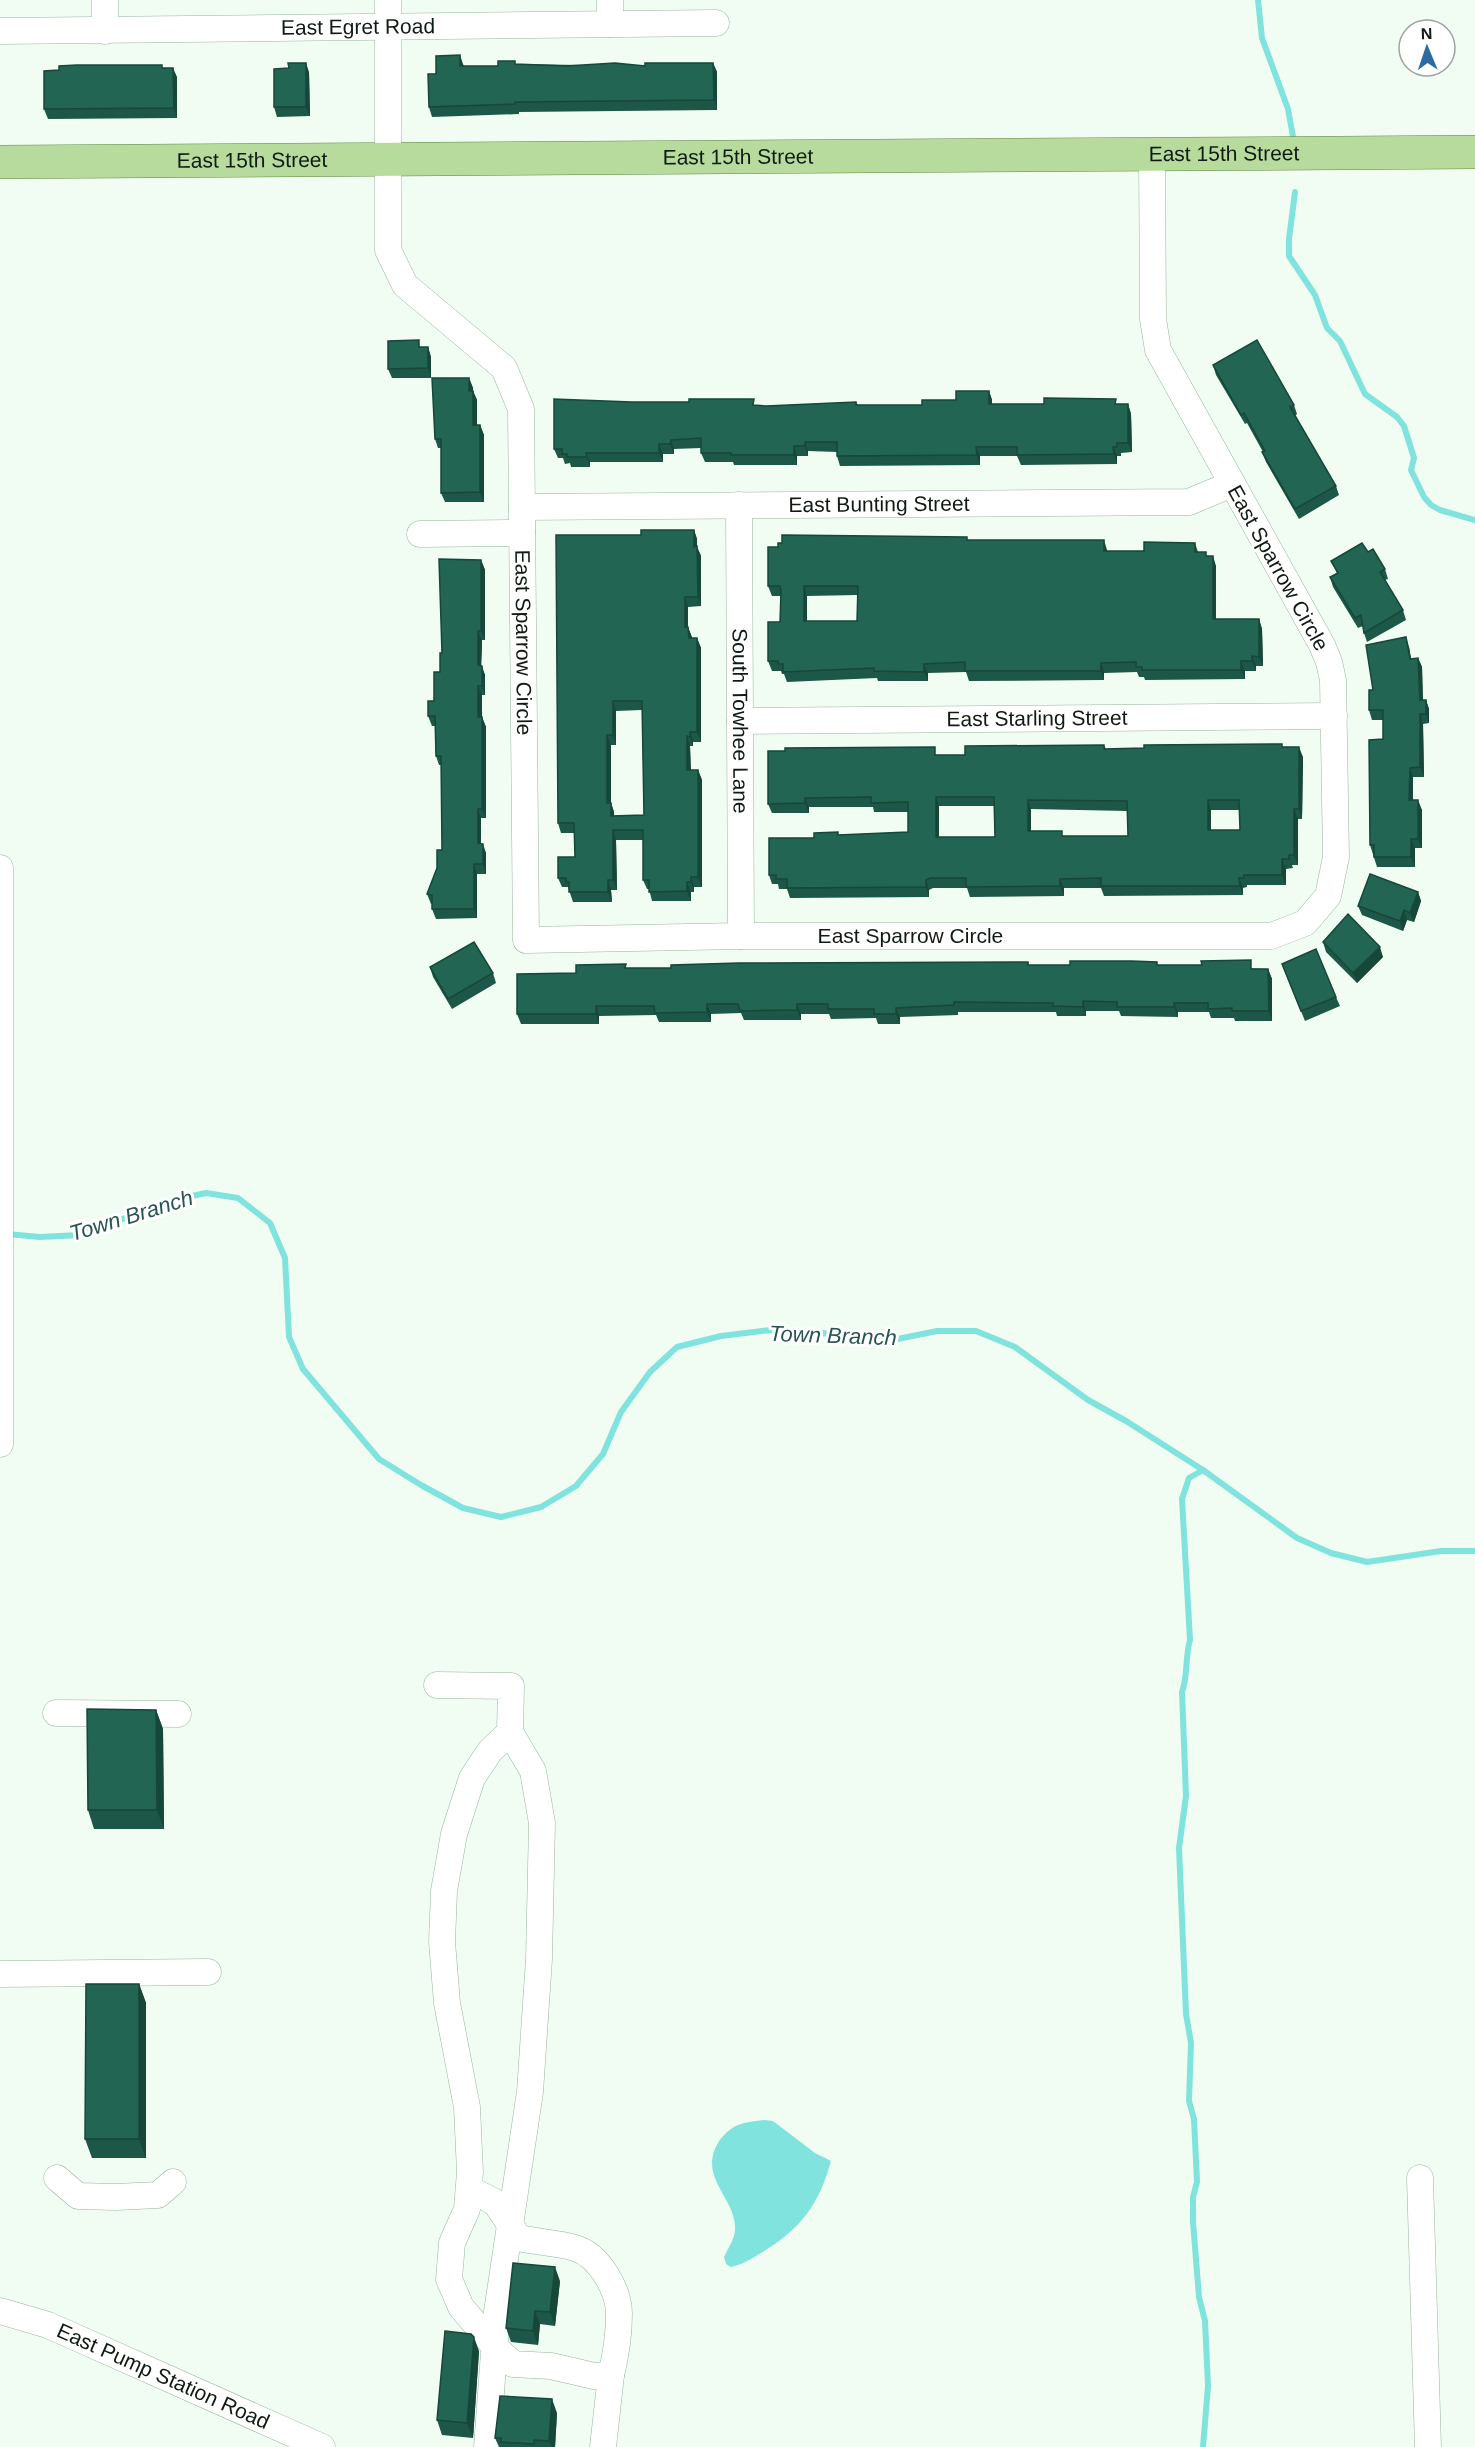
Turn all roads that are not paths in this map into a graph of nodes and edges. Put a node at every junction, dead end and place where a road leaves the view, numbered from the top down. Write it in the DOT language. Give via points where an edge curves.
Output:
graph roads {
  1 [pos="105,0"];
  2 [pos="388,0"];
  3 [pos="610,12"];
  4 [pos="716,23"];
  5 [pos="388,26"];
  6 [pos="0,31"];
  7 [pos="105,31"];
  8 [pos="1475,152"];
  9 [pos="1152,154"];
  10 [pos="387,160"];
  11 [pos="0,162"];
  12 [pos="1232,484"];
  13 [pos="739,505"];
  14 [pos="522,507"];
  15 [pos="522,533"];
  16 [pos="420,534"];
  17 [pos="1334,716"];
  18 [pos="740,721"];
  19 [pos="0,868"];
  20 [pos="741,936"];
  21 [pos="0,1194"];
  22 [pos="1,1274"];
  23 [pos="0,1444"];
  24 [pos="438,1685"];
  25 [pos="56,1713"];
  26 [pos="178,1714"];
  27 [pos="510,1731"];
  28 [pos="208,1972"];
  29 [pos="0,1974"];
  30 [pos="57,2178"];
  31 [pos="1420,2178"];
  32 [pos="173,2182"];
  33 [pos="469,2189"];
  34 [pos="510,2222"];
  35 [pos="0,2311"];
  36 [pos="495,2347"];
  37 [pos="611,2375"];
  38 [pos="322,2447"];
  39 [pos="487,2447"];
  40 [pos="603,2447"];
  41 [pos="1428,2447"];
  1 -- 7 [label="street"];
  2 -- 5 [label="street, East Sparrow Circle"];
  3 -- 4 [label="street, East Egret Road"];
  3 -- 5 [label="street, East Egret Road"];
  5 -- 7 [label="street, East Egret Road"];
  5 -- 10 [label="street, East Sparrow Circle"];
  6 -- 7 [label="street, East Egret Road"];
  8 -- 9 [label="main road, East 15th Street"];
  9 -- 10 [label="main road, East 15th Street"];
  9 -- 12 [label="street, East Sparrow Circle" via="1153,319 1158,350"];
  10 -- 11 [label="main road, East 15th Street"];
  10 -- 14 [label="street, East Sparrow Circle" via="388,250 405,285 504,368 521,409"];
  12 -- 13 [label="street, East Bunting Street" via="1189,502"];
  12 -- 17 [label="street, East Sparrow Circle" via="1322,645 1333,680"];
  13 -- 14 [label="street, East Bunting Street"];
  13 -- 18 [label="street, South Towhee Lane"];
  14 -- 15 [label="street, East Sparrow Circle"];
  15 -- 16 [label="street"];
  15 -- 20 [label="street, East Sparrow Circle" via="526,940"];
  17 -- 18 [label="street, East Starling Street"];
  17 -- 20 [label="street, East Sparrow Circle" via="1336,856 1328,896 1305,923 1271,936"];
  18 -- 20 [label="street, South Towhee Lane"];
  19 -- 21 [label="street"];
  21 -- 22 [label="street"];
  22 -- 23 [label="street"];
  24 -- 27 [label="street" via="511,1686"];
  25 -- 26 [label="street"];
  27 -- 33 [label="street" via="472,1778 454,1834 444,1891 442,1942 447,2003 467,2107"];
  27 -- 34 [label="street" via="533,1771 542,1823 539,1959 530,2092"];
  28 -- 29 [label="street"];
  30 -- 32 [label="street" via="78,2196 116,2198 158,2195"];
  31 -- 41 [label="street"];
  33 -- 34 [label="street" via="495,2202"];
  33 -- 36 [label="street" via="467,2209 452,2243 448,2279 461,2307"];
  34 -- 36 [label="street"];
  34 -- 37 [label="street" via="519,2238 575,2247 592,2257 609,2277 620,2312"];
  35 -- 38 [label="street, East Pump Station Road" via="48,2325"];
  36 -- 37 [label="street" via="513,2364"];
  36 -- 39 [label="street"];
  37 -- 40 [label="street"];
}
